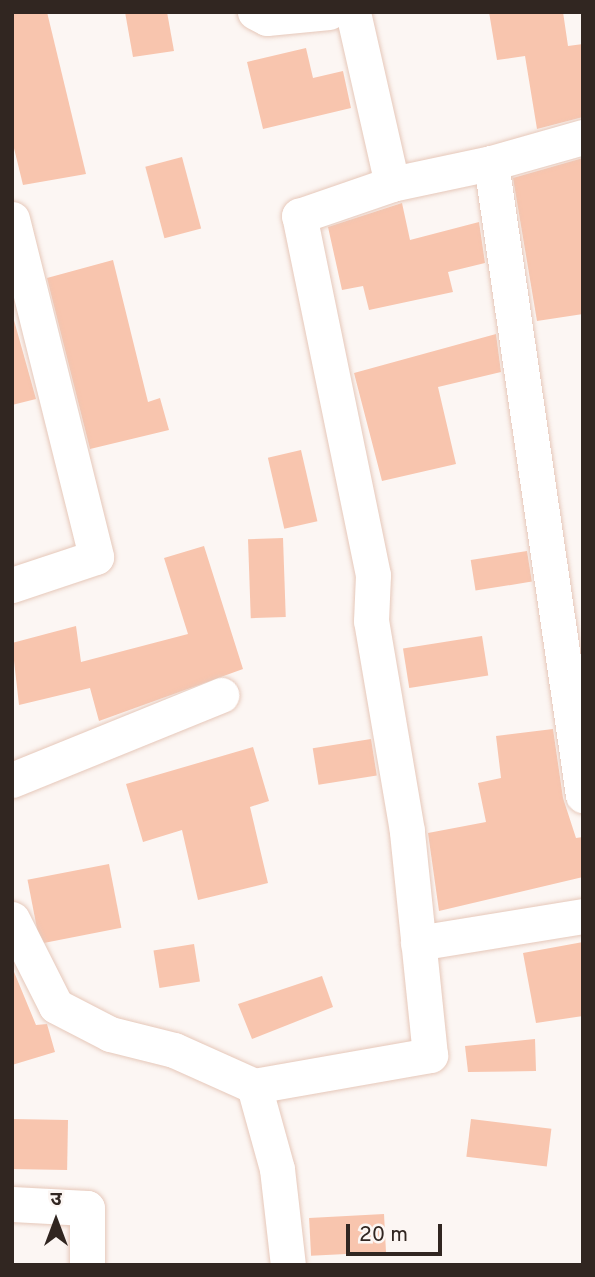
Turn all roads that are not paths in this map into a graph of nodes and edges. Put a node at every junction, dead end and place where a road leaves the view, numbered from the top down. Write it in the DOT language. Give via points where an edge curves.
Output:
graph roads {
  1 [pos="255,12"];
  2 [pos="329,12"];
  3 [pos="353,12"];
  4 [pos="583,137"];
  5 [pos="491,163"];
  6 [pos="391,184"];
  7 [pos="12,219"];
  8 [pos="12,585"];
  9 [pos="221,695"];
  10 [pos="12,780"];
  11 [pos="583,795"];
  12 [pos="583,916"];
  13 [pos="12,919"];
  14 [pos="418,943"];
  15 [pos="254,1086"];
  16 [pos="12,1204"];
  17 [pos="87,1265"];
  18 [pos="288,1265"];
  1 -- 2 [label="street" via="267,18"];
  3 -- 6 [label="street"];
  4 -- 5 [label="street"];
  5 -- 6 [label="street"];
  5 -- 11 [label="street"];
  6 -- 14 [label="street" via="299,216 373,575 370,621 407,831"];
  7 -- 8 [label="street" via="96,557"];
  9 -- 10 [label="street"];
  12 -- 14 [label="street"];
  13 -- 15 [label="street" via="56,1006 110,1034 174,1050"];
  14 -- 15 [label="street" via="430,1055"];
  15 -- 18 [label="street" via="277,1169"];
  16 -- 17 [label="street" via="87,1208"];
}
